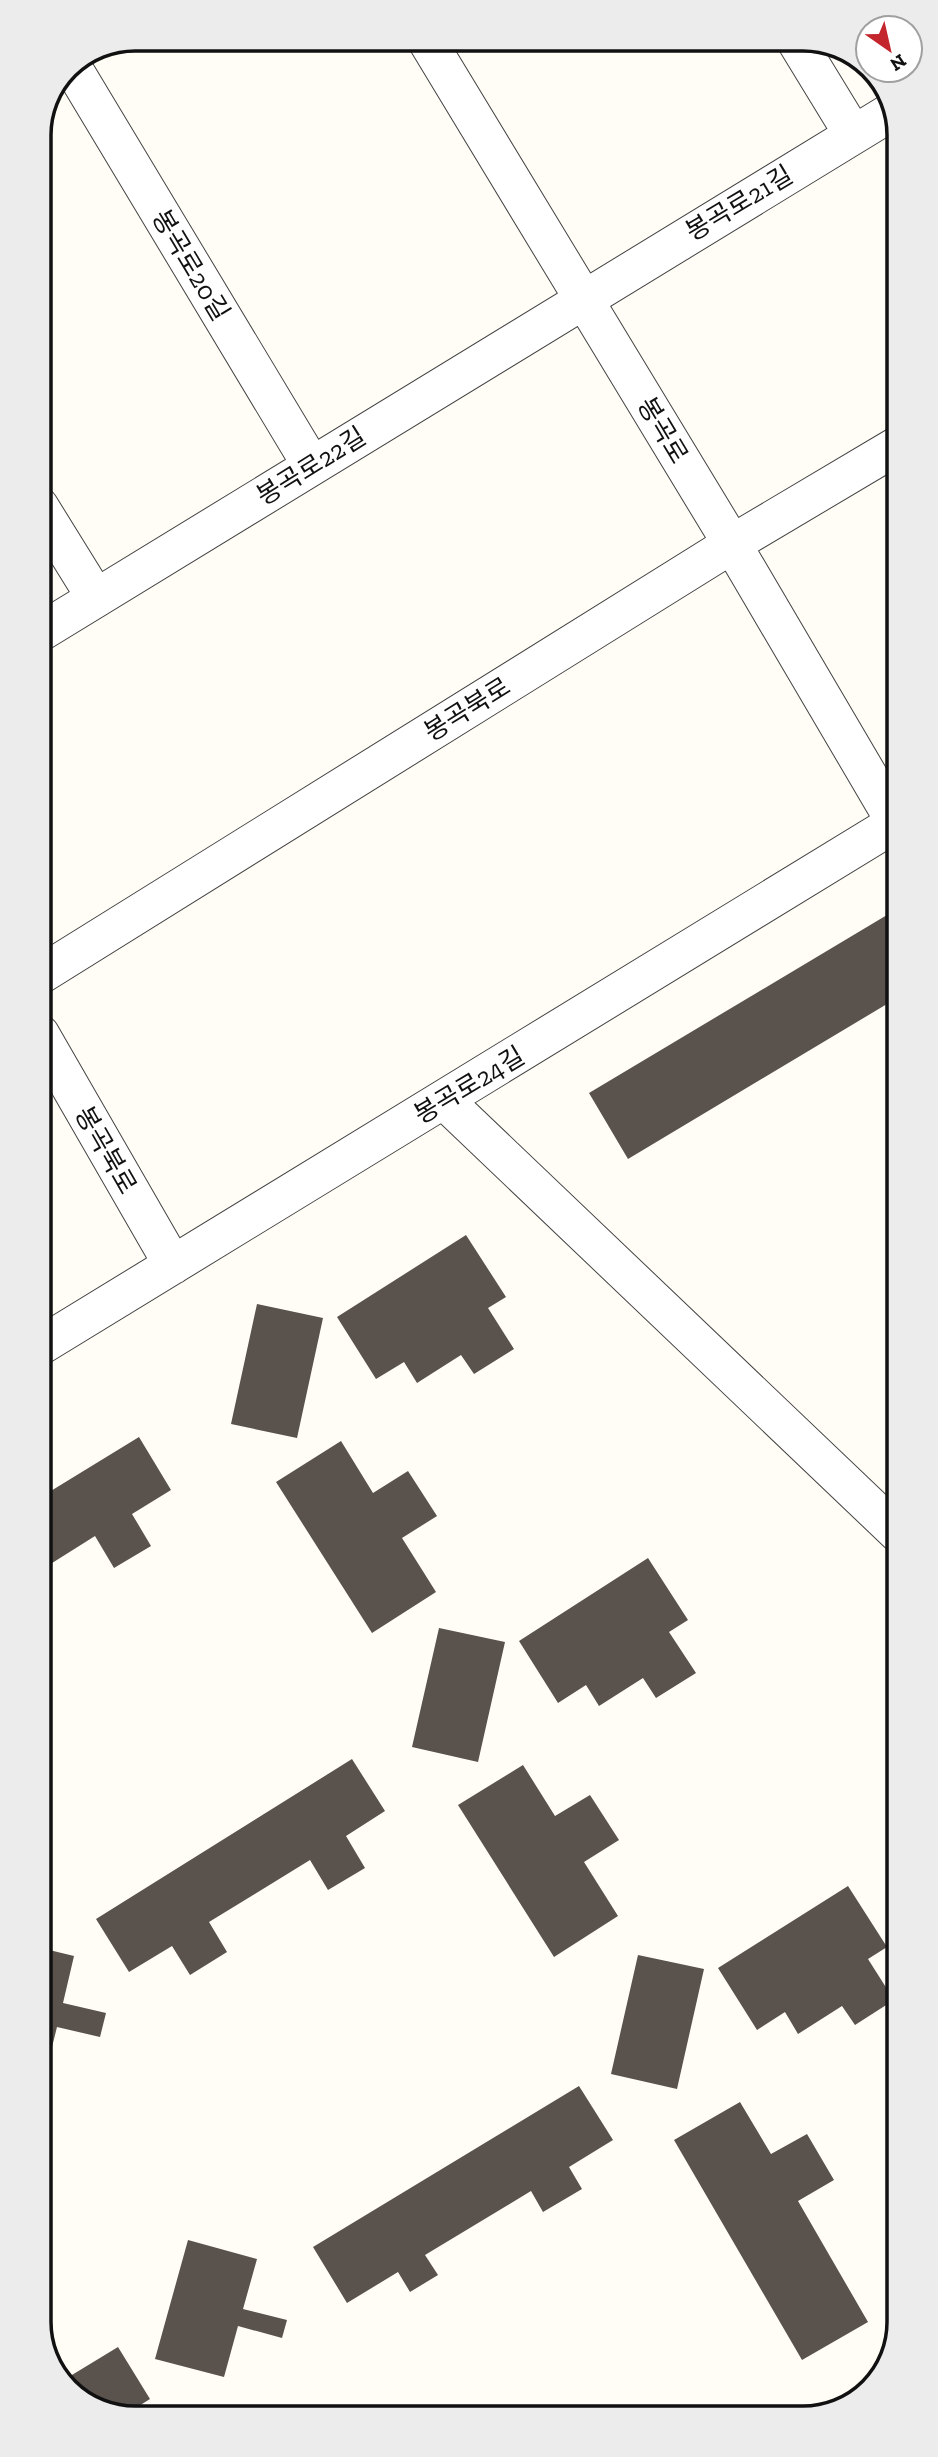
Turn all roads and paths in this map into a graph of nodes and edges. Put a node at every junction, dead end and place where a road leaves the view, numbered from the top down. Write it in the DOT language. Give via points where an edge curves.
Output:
graph roads {
  1 [pos="433,51"];
  2 [pos="802,51"];
  3 [pos="77,74"];
  4 [pos="885,115"];
  5 [pos="853,134"];
  6 [pos="583,298"];
  7 [pos="887,452"];
  8 [pos="312,466"];
  9 [pos="51,525"];
  10 [pos="732,544"];
  11 [pos="96,598"];
  12 [pos="51,626"];
  13 [pos="887,806"];
  14 [pos="887,829"];
  15 [pos="51,968"];
  16 [pos="51,1053"];
  17 [pos="444,1100"];
  18 [pos="173,1265"];
  19 [pos="51,1339"];
  20 [pos="887,1523"];
  1 -- 6 [label="street, 봉곡로"];
  2 -- 5 [label="street"];
  3 -- 8 [label="street, 봉곡로20길"];
  4 -- 5 [label="street, 봉곡로21길"];
  5 -- 6 [label="street, 봉곡로21길"];
  6 -- 8 [label="street, 봉곡로22길"];
  6 -- 10 [label="street, 봉곡로"];
  7 -- 10 [label="street, 봉곡북로"];
  8 -- 11 [label="street, 봉곡로22길"];
  9 -- 11 [label="street"];
  10 -- 13 [label="street, 봉곡로"];
  10 -- 15 [label="street, 봉곡북로"];
  11 -- 12 [label="street, 봉곡로22길"];
  14 -- 17 [label="street, 봉곡로24길"];
  16 -- 18 [label="street, 봉곡북로"];
  17 -- 18 [label="street, 봉곡로24길"];
  17 -- 20 [label="street"];
  18 -- 19 [label="street, 봉곡로24길"];
}
